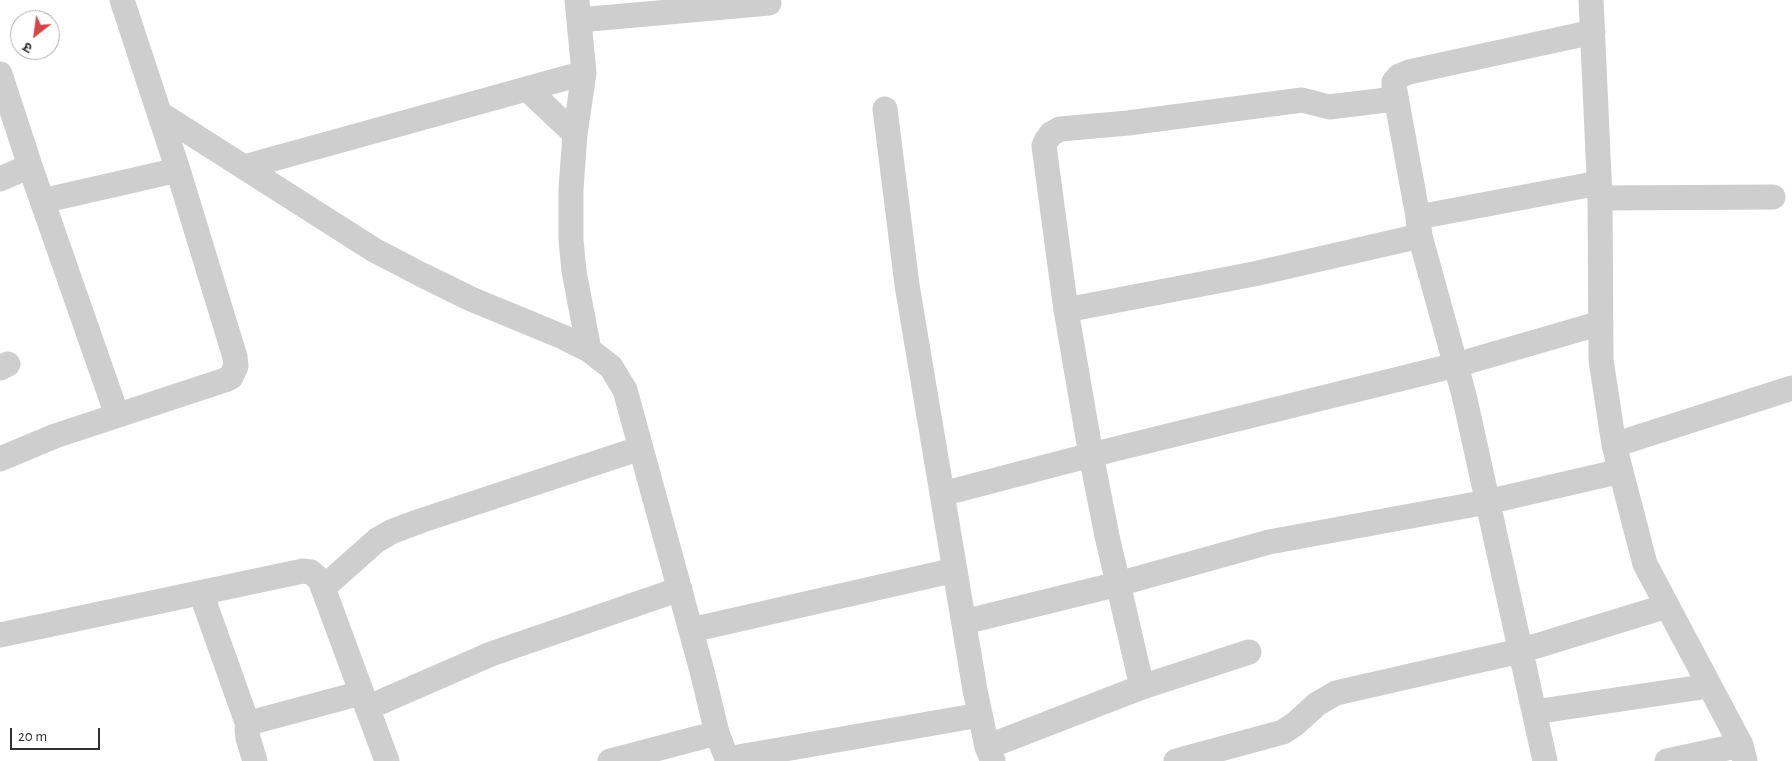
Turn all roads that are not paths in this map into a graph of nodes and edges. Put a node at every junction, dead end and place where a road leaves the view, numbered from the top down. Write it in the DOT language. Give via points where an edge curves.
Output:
graph roads {
  1 [pos="122,0"];
  2 [pos="1591,0"];
  3 [pos="769,3"];
  4 [pos="698,5"];
  5 [pos="578,10"];
  6 [pos="1592,32"];
  7 [pos="584,73"];
  8 [pos="0,74"];
  9 [pos="526,89"];
  10 [pos="1395,99"];
  11 [pos="885,109"];
  12 [pos="159,113"];
  13 [pos="575,134"];
  14 [pos="30,166"];
  15 [pos="244,167"];
  16 [pos="178,170"];
  17 [pos="0,179"];
  18 [pos="1600,191"];
  19 [pos="1773,197"];
  20 [pos="42,201"];
  21 [pos="1419,226"];
  22 [pos="1066,310"];
  23 [pos="1601,323"];
  24 [pos="589,350"];
  25 [pos="1456,365"];
  26 [pos="1792,388"];
  27 [pos="117,415"];
  28 [pos="1614,445"];
  29 [pos="641,448"];
  30 [pos="1091,454"];
  31 [pos="0,459"];
  32 [pos="1620,471"];
  33 [pos="942,494"];
  34 [pos="1487,502"];
  35 [pos="955,570"];
  36 [pos="1118,584"];
  37 [pos="323,588"];
  38 [pos="680,589"];
  39 [pos="201,593"];
  40 [pos="1667,606"];
  41 [pos="964,622"];
  42 [pos="691,630"];
  43 [pos="0,635"];
  44 [pos="1520,651"];
  45 [pos="1249,652"];
  46 [pos="1709,686"];
  47 [pos="1142,687"];
  48 [pos="364,700"];
  49 [pos="1534,712"];
  50 [pos="980,715"];
  51 [pos="247,730"];
  52 [pos="717,733"];
  53 [pos="1743,753"];
  54 [pos="990,754"];
  55 [pos="728,760"];
  56 [pos="255,761"];
  57 [pos="387,761"];
  58 [pos="610,761"];
  59 [pos="1176,761"];
  60 [pos="1545,761"];
  61 [pos="1666,761"];
  1 -- 12 [label="street"];
  2 -- 6 [label="street"];
  3 -- 4 [label="street"];
  4 -- 5 [label="street"];
  5 -- 7 [label="street"];
  6 -- 10 [label="street" via="1409,72 1394,82"];
  6 -- 18 [label="street"];
  7 -- 9 [label="street"];
  7 -- 13 [label="street"];
  8 -- 14 [label="street"];
  9 -- 13 [label="street"];
  9 -- 15 [label="street"];
  10 -- 21 [label="street"];
  10 -- 22 [label="street" via="1329,107 1302,100 1055,131 1044,146"];
  11 -- 33 [label="street" via="907,285"];
  12 -- 15 [label="street"];
  12 -- 16 [label="street"];
  13 -- 24 [label="street" via="571,240"];
  14 -- 17 [label="street"];
  14 -- 20 [label="street"];
  15 -- 24 [label="street" via="374,250 422,276"];
  16 -- 20 [label="street"];
  16 -- 27 [label="street" via="236,366 231,377 225,380"];
  18 -- 19 [label="street"];
  18 -- 21 [label="street"];
  18 -- 23 [label="street"];
  20 -- 27 [label="street"];
  21 -- 22 [label="street" via="1254,274"];
  21 -- 25 [label="street"];
  22 -- 30 [label="street"];
  23 -- 25 [label="street"];
  23 -- 28 [label="street" via="1602,360"];
  24 -- 29 [label="street" via="611,367 625,390"];
  25 -- 30 [label="street"];
  25 -- 34 [label="street"];
  26 -- 28 [label="street"];
  27 -- 31 [label="street"];
  28 -- 32 [label="street"];
  29 -- 37 [label="street" via="393,531 370,545"];
  29 -- 38 [label="street"];
  30 -- 33 [label="street"];
  30 -- 36 [label="street"];
  32 -- 34 [label="street"];
  32 -- 40 [label="street" via="1645,564"];
  33 -- 35 [label="street"];
  34 -- 36 [label="street" via="1269,542"];
  34 -- 44 [label="street"];
  35 -- 41 [label="street"];
  35 -- 42 [label="street"];
  36 -- 41 [label="street"];
  36 -- 47 [label="street"];
  37 -- 39 [label="street" via="316,575 304,571"];
  37 -- 48 [label="street"];
  38 -- 42 [label="street"];
  38 -- 48 [label="street"];
  39 -- 43 [label="street"];
  39 -- 51 [label="street" via="248,725"];
  40 -- 44 [label="street"];
  40 -- 46 [label="street"];
  41 -- 50 [label="street"];
  42 -- 52 [label="street"];
  44 -- 49 [label="street"];
  44 -- 59 [label="street" via="1336,693 1283,732"];
  45 -- 47 [label="street"];
  46 -- 49 [label="street"];
  46 -- 53 [label="street"];
  47 -- 54 [label="street"];
  48 -- 51 [label="street" via="259,720 249,725"];
  48 -- 57 [label="street"];
  49 -- 60 [label="street"];
  50 -- 54 [label="street"];
  50 -- 55 [label="street"];
  51 -- 56 [label="street"];
  52 -- 55 [label="street"];
  52 -- 58 [label="street"];
  53 -- 61 [label="street"];
}
